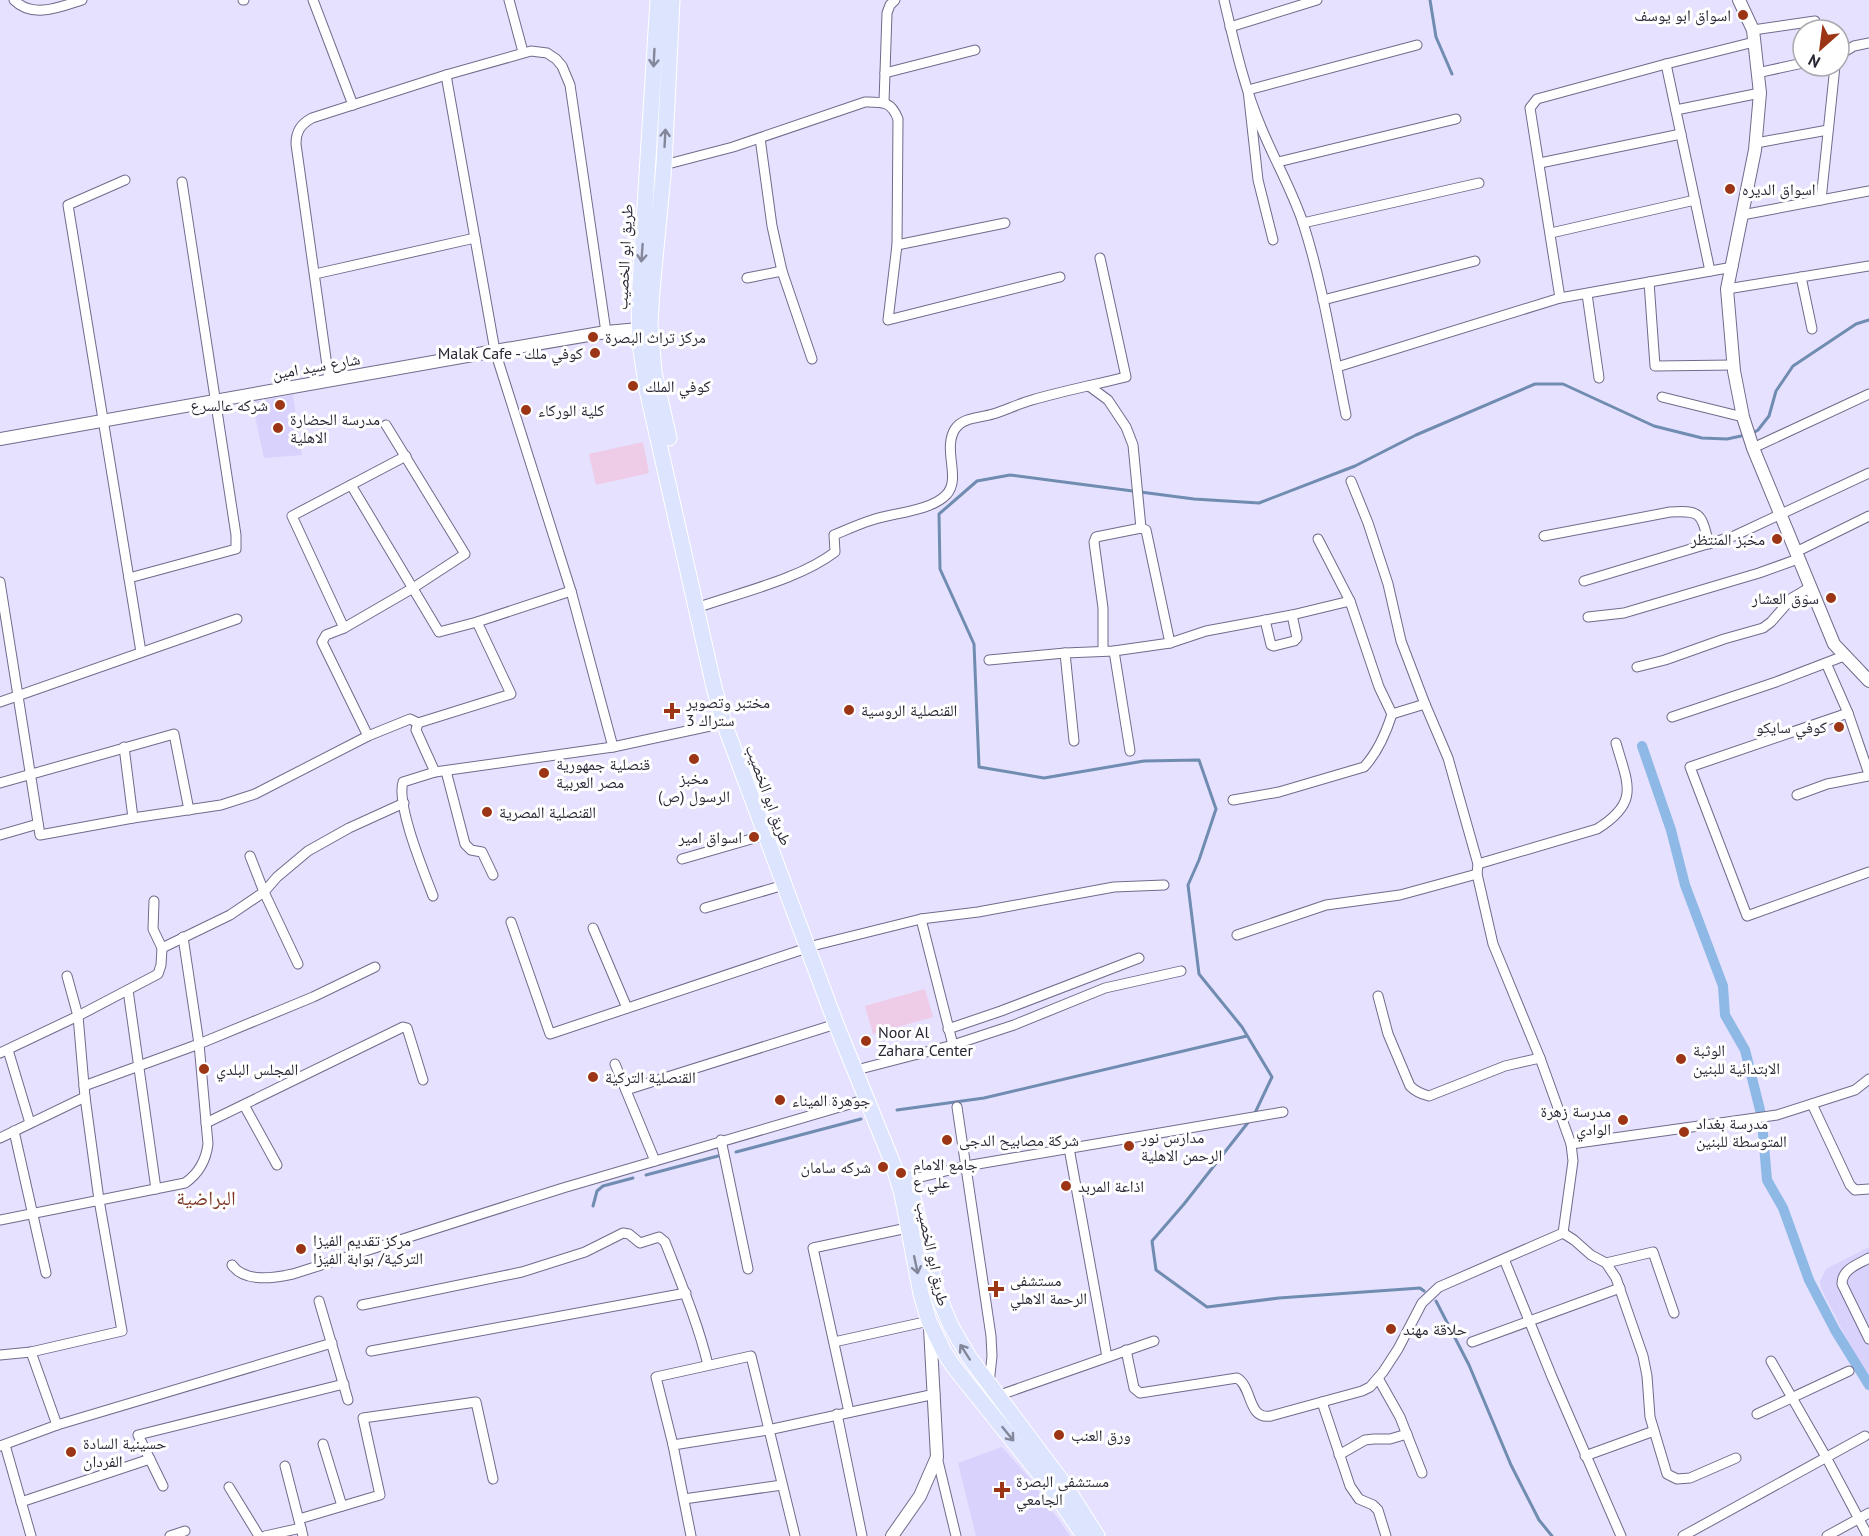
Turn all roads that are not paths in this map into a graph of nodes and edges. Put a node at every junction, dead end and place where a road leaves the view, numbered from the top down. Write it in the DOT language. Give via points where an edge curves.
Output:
graph roads {
  1 [pos="14,0"];
  2 [pos="82,0"];
  3 [pos="308,0"];
  4 [pos="315,0"];
  5 [pos="509,0"];
  6 [pos="658,0"];
  7 [pos="672,0"];
  8 [pos="895,0"];
  9 [pos="1224,0"];
  10 [pos="1317,0"];
  11 [pos="1739,0"];
  12 [pos="1230,27"];
  13 [pos="1791,27"];
  14 [pos="1753,36"];
  15 [pos="1869,43"];
  16 [pos="1417,45"];
  17 [pos="1851,48"];
  18 [pos="975,50"];
  19 [pos="523,52"];
  20 [pos="1666,64"];
  21 [pos="1791,66"];
  22 [pos="885,73"];
  23 [pos="1757,73"];
  24 [pos="446,75"];
  25 [pos="1834,78"];
  26 [pos="1248,90"];
  27 [pos="660,93"];
  28 [pos="1760,93"];
  29 [pos="884,102"];
  30 [pos="353,105"];
  31 [pos="1676,110"];
  32 [pos="1456,119"];
  33 [pos="1828,130"];
  34 [pos="1681,134"];
  35 [pos="760,138"];
  36 [pos="1756,143"];
  37 [pos="1278,162"];
  38 [pos="1540,163"];
  39 [pos="664,165"];
  40 [pos="125,180"];
  41 [pos="182,182"];
  42 [pos="1479,183"];
  43 [pos="1869,192"];
  44 [pos="1695,200"];
  45 [pos="1821,200"];
  46 [pos="1742,214"];
  47 [pos="1005,223"];
  48 [pos="1303,223"];
  49 [pos="1551,233"];
  50 [pos="475,238"];
  51 [pos="1273,240"];
  52 [pos="897,245"];
  53 [pos="1100,258"];
  54 [pos="1475,261"];
  55 [pos="1869,266"];
  56 [pos="1733,267"];
  57 [pos="782,271"];
  58 [pos="1710,271"];
  59 [pos="315,274"];
  60 [pos="1060,277"];
  61 [pos="1801,277"];
  62 [pos="747,278"];
  63 [pos="1648,282"];
  64 [pos="1727,289"];
  65 [pos="1587,294"];
  66 [pos="1560,298"];
  67 [pos="1323,300"];
  68 [pos="639,329"];
  69 [pos="1812,329"];
  70 [pos="606,332"];
  71 [pos="495,351"];
  72 [pos="812,359"];
  73 [pos="1733,365"];
  74 [pos="1337,368"];
  75 [pos="1599,378"];
  76 [pos="329,380"];
  77 [pos="1089,386"];
  78 [pos="1869,394"];
  79 [pos="1662,397"];
  80 [pos="216,401"];
  81 [pos="1347,415"];
  82 [pos="1743,417"];
  83 [pos="103,420"];
  84 [pos="386,425"];
  85 [pos="0,439"];
  86 [pos="1753,448"];
  87 [pos="406,456"];
  88 [pos="1869,473"];
  89 [pos="1352,481"];
  90 [pos="351,485"];
  91 [pos="1780,515"];
  92 [pos="1869,516"];
  93 [pos="1141,528"];
  94 [pos="1544,536"];
  95 [pos="1318,539"];
  96 [pos="687,544"];
  97 [pos="1709,544"];
  98 [pos="1797,555"];
  99 [pos="129,578"];
  100 [pos="1584,581"];
  101 [pos="0,582"];
  102 [pos="413,588"];
  103 [pos="1809,588"];
  104 [pos="571,591"];
  105 [pos="1350,601"];
  106 [pos="705,605"];
  107 [pos="3,615"];
  108 [pos="1292,615"];
  109 [pos="1588,617"];
  110 [pos="237,619"];
  111 [pos="1265,620"];
  112 [pos="477,622"];
  113 [pos="344,628"];
  114 [pos="1170,643"];
  115 [pos="1103,651"];
  116 [pos="1113,651"];
  117 [pos="141,652"];
  118 [pos="1065,652"];
  119 [pos="1844,656"];
  120 [pos="989,660"];
  121 [pos="1826,663"];
  122 [pos="1637,667"];
  123 [pos="1869,681"];
  124 [pos="18,696"];
  125 [pos="0,702"];
  126 [pos="1425,704"];
  127 [pos="1848,713"];
  128 [pos="1392,714"];
  129 [pos="1672,717"];
  130 [pos="418,723"];
  131 [pos="724,723"];
  132 [pos="368,736"];
  133 [pos="1074,741"];
  134 [pos="1616,743"];
  135 [pos="124,747"];
  136 [pos="613,747"];
  137 [pos="1131,751"];
  138 [pos="446,771"];
  139 [pos="435,772"];
  140 [pos="30,775"];
  141 [pos="1869,775"];
  142 [pos="0,783"];
  143 [pos="1797,795"];
  144 [pos="1233,800"];
  145 [pos="404,803"];
  146 [pos="189,810"];
  147 [pos="133,818"];
  148 [pos="38,824"];
  149 [pos="0,835"];
  150 [pos="765,835"];
  151 [pos="250,856"];
  152 [pos="682,859"];
  153 [pos="1478,869"];
  154 [pos="1869,872"];
  155 [pos="493,875"];
  156 [pos="783,885"];
  157 [pos="1164,885"];
  158 [pos="264,892"];
  159 [pos="433,896"];
  160 [pos="154,901"];
  161 [pos="705,908"];
  162 [pos="921,919"];
  163 [pos="511,922"];
  164 [pos="593,928"];
  165 [pos="1237,935"];
  166 [pos="183,937"];
  167 [pos="812,946"];
  168 [pos="162,948"];
  169 [pos="1139,958"];
  170 [pos="298,964"];
  171 [pos="375,967"];
  172 [pos="1180,971"];
  173 [pos="67,976"];
  174 [pos="128,990"];
  175 [pos="1378,996"];
  176 [pos="627,1008"];
  177 [pos="78,1016"];
  178 [pos="836,1024"];
  179 [pos="948,1029"];
  180 [pos="199,1044"];
  181 [pos="953,1045"];
  182 [pos="4,1051"];
  183 [pos="1540,1058"];
  184 [pos="615,1064"];
  185 [pos="138,1066"];
  186 [pos="864,1068"];
  187 [pos="423,1080"];
  188 [pos="1869,1080"];
  189 [pos="84,1086"];
  190 [pos="626,1090"];
  191 [pos="85,1097"];
  192 [pos="867,1099"];
  193 [pos="1812,1104"];
  194 [pos="244,1105"];
  195 [pos="957,1107"];
  196 [pos="1283,1112"];
  197 [pos="30,1123"];
  198 [pos="206,1123"];
  199 [pos="14,1131"];
  200 [pos="0,1138"];
  201 [pos="721,1140"];
  202 [pos="1571,1144"];
  203 [pos="1070,1148"];
  204 [pos="655,1161"];
  205 [pos="277,1165"];
  206 [pos="966,1166"];
  207 [pos="909,1180"];
  208 [pos="156,1189"];
  209 [pos="1869,1189"];
  210 [pos="99,1200"];
  211 [pos="32,1213"];
  212 [pos="0,1220"];
  213 [pos="914,1226"];
  214 [pos="1563,1233"];
  215 [pos="1869,1258"];
  216 [pos="1504,1259"];
  217 [pos="1606,1263"];
  218 [pos="232,1265"];
  219 [pos="748,1269"];
  220 [pos="46,1273"];
  221 [pos="1620,1288"];
  222 [pos="686,1293"];
  223 [pos="319,1301"];
  224 [pos="362,1305"];
  225 [pos="1674,1313"];
  226 [pos="930,1321"];
  227 [pos="1529,1321"];
  228 [pos="1869,1339"];
  229 [pos="1154,1341"];
  230 [pos="834,1342"];
  231 [pos="1472,1342"];
  232 [pos="332,1343"];
  233 [pos="1126,1350"];
  234 [pos="371,1351"];
  235 [pos="31,1352"];
  236 [pos="0,1355"];
  237 [pos="1107,1357"];
  238 [pos="1772,1361"];
  239 [pos="708,1365"];
  240 [pos="1849,1371"];
  241 [pos="1378,1378"];
  242 [pos="344,1384"];
  243 [pos="993,1390"];
  244 [pos="935,1394"];
  245 [pos="1792,1398"];
  246 [pos="348,1400"];
  247 [pos="1322,1402"];
  248 [pos="849,1412"];
  249 [pos="837,1414"];
  250 [pos="1757,1414"];
  251 [pos="57,1425"];
  252 [pos="768,1430"];
  253 [pos="1654,1431"];
  254 [pos="1407,1434"];
  255 [pos="1865,1436"];
  256 [pos="322,1444"];
  257 [pos="673,1445"];
  258 [pos="2,1446"];
  259 [pos="1339,1455"];
  260 [pos="1585,1456"];
  261 [pos="937,1457"];
  262 [pos="1826,1457"];
  263 [pos="1736,1458"];
  264 [pos="150,1459"];
  265 [pos="285,1466"];
  266 [pos="1422,1473"];
  267 [pos="493,1479"];
  268 [pos="782,1485"];
  269 [pos="163,1486"];
  270 [pos="229,1487"];
  271 [pos="1059,1488"];
  272 [pos="684,1499"];
  273 [pos="21,1502"];
  274 [pos="342,1506"];
  275 [pos="1869,1514"];
  276 [pos="1859,1519"];
  277 [pos="301,1528"];
  278 [pos="185,1531"];
  279 [pos="31,1536"];
  280 [pos="170,1536"];
  281 [pos="259,1536"];
  282 [pos="265,1536"];
  283 [pos="691,1536"];
  284 [pos="795,1536"];
  285 [pos="862,1536"];
  286 [pos="891,1536"];
  287 [pos="956,1536"];
  288 [pos="1084,1536"];
  289 [pos="1097,1536"];
  290 [pos="1386,1536"];
  291 [pos="1621,1536"];
  292 [pos="1683,1536"];
  293 [pos="1827,1536"];
  294 [pos="1868,1536"];
  1 -- 2 [label="street" via="31,11 51,10"];
  3 -- 4 [label="street"];
  4 -- 30 [label="street"];
  5 -- 19 [label="street"];
  6 -- 27 [label="main road, طريق ابو الخصيب, one-way"];
  7 -- 27 [label="main road, طريق ابو الخصيب"];
  8 -- 22 [label="street" via="887,13"];
  9 -- 12 [label="street"];
  10 -- 12 [label="street"];
  11 -- 14 [label="street"];
  12 -- 26 [label="street"];
  13 -- 14 [label="street"];
  14 -- 20 [label="street"];
  14 -- 23 [label="street"];
  15 -- 17 [label="street"];
  16 -- 26 [label="street"];
  18 -- 22 [label="street"];
  19 -- 24 [label="street"];
  19 -- 70 [label="street" via="540,51 556,58 570,86"];
  20 -- 31 [label="street"];
  20 -- 38 [label="street" via="1537,99 1530,108"];
  21 -- 23 [label="street"];
  22 -- 29 [label="street"];
  23 -- 28 [label="street"];
  24 -- 30 [label="street"];
  24 -- 50 [label="street"];
  25 -- 33 [label="street"];
  26 -- 37 [label="street"];
  26 -- 51 [label="street" via="1258,180"];
  39 -- 27 [label="main road, طريق ابو الخصيب, one-way"];
  27 -- 68 [label="main road, طريق ابو الخصيب, one-way"];
  28 -- 31 [label="street"];
  28 -- 36 [label="street"];
  29 -- 35 [label="street" via="865,102"];
  29 -- 52 [label="street" via="898,119"];
  30 -- 59 [label="street" via="305,122 296,136"];
  31 -- 34 [label="street"];
  32 -- 37 [label="street"];
  33 -- 36 [label="street"];
  33 -- 45 [label="street"];
  34 -- 38 [label="street"];
  34 -- 44 [label="street"];
  35 -- 39 [label="street"];
  35 -- 57 [label="street"];
  36 -- 46 [label="street"];
  37 -- 48 [label="street"];
  38 -- 49 [label="street"];
  39 -- 96 [label="main road, طريق ابو الخصيب" via="651,339"];
  40 -- 83 [label="street" via="68,205"];
  41 -- 80 [label="street"];
  42 -- 48 [label="street"];
  43 -- 45 [label="street"];
  44 -- 49 [label="street"];
  44 -- 58 [label="street"];
  45 -- 46 [label="street"];
  46 -- 56 [label="street"];
  47 -- 52 [label="street"];
  48 -- 67 [label="street"];
  49 -- 66 [label="street"];
  50 -- 59 [label="street"];
  50 -- 71 [label="street"];
  52 -- 60 [label="street" via="888,320"];
  53 -- 77 [label="street" via="1125,377"];
  54 -- 67 [label="street"];
  55 -- 61 [label="street"];
  56 -- 58 [label="street"];
  56 -- 64 [label="street"];
  57 -- 62 [label="street"];
  57 -- 72 [label="street"];
  58 -- 63 [label="street"];
  59 -- 76 [label="street"];
  61 -- 64 [label="street"];
  61 -- 69 [label="street"];
  63 -- 65 [label="street"];
  63 -- 73 [label="street" via="1655,366"];
  64 -- 73 [label="street"];
  65 -- 66 [label="street"];
  65 -- 75 [label="street"];
  66 -- 74 [label="street"];
  67 -- 74 [label="street"];
  68 -- 70 [label="street, شارع سيد امين"];
  68 -- 96 [label="main road, طريق ابو الخصيب" via="647,390"];
  70 -- 71 [label="street, شارع سيد امين"];
  71 -- 76 [label="street, شارع سيد امين"];
  71 -- 104 [label="street"];
  73 -- 82 [label="street"];
  74 -- 81 [label="street"];
  76 -- 80 [label="street, شارع سيد امين"];
  77 -- 93 [label="street" via="1108,400 1133,446"];
  77 -- 106 [label="street" via="968,420 953,432 949,448 952,482 945,496 918,509 851,527 834,535 835,552 824,560"];
  78 -- 86 [label="street"];
  79 -- 82 [label="street"];
  80 -- 83 [label="street, شارع سيد امين"];
  80 -- 99 [label="street" via="236,549"];
  82 -- 86 [label="street"];
  83 -- 85 [label="street, شارع سيد امين"];
  83 -- 99 [label="street"];
  84 -- 87 [label="street"];
  86 -- 91 [label="street"];
  87 -- 90 [label="street"];
  87 -- 102 [label="street" via="465,554"];
  88 -- 91 [label="street"];
  89 -- 126 [label="street" via="1388,584 1401,641"];
  90 -- 102 [label="street"];
  90 -- 113 [label="street" via="292,516"];
  91 -- 97 [label="street"];
  91 -- 98 [label="street"];
  92 -- 98 [label="street"];
  93 -- 114 [label="street" via="1146,530"];
  93 -- 115 [label="street" via="1096,537 1094,542 1104,608"];
  94 -- 97 [label="street" via="1688,511 1701,518"];
  95 -- 105 [label="street"];
  96 -- 106 [label="main road, طريق ابو الخصيب"];
  96 -- 131 [label="main road, طريق ابو الخصيب"];
  97 -- 100 [label="street"];
  98 -- 103 [label="street"];
  98 -- 109 [label="street" via="1759,573 1624,613"];
  99 -- 117 [label="street"];
  101 -- 107 [label="street"];
  102 -- 112 [label="street" via="439,632"];
  102 -- 113 [label="street"];
  103 -- 119 [label="street" via="1834,644"];
  103 -- 122 [label="street" via="1792,598 1764,628"];
  104 -- 112 [label="street"];
  104 -- 136 [label="street"];
  105 -- 108 [label="street"];
  105 -- 128 [label="street"];
  106 -- 167 [label="main road, طريق ابو الخصيب" via="735,734"];
  107 -- 124 [label="street"];
  108 -- 111 [label="street"];
  108 -- 111 [label="street" via="1297,638 1274,646"];
  110 -- 117 [label="street"];
  111 -- 114 [label="street" via="1206,631"];
  112 -- 130 [label="street" via="510,693"];
  113 -- 132 [label="street" via="326,635 322,642"];
  114 -- 116 [label="street"];
  115 -- 116 [label="street"];
  115 -- 118 [label="street"];
  116 -- 137 [label="street"];
  117 -- 124 [label="street"];
  118 -- 120 [label="street"];
  118 -- 133 [label="street"];
  119 -- 121 [label="street"];
  119 -- 123 [label="street"];
  121 -- 127 [label="street"];
  121 -- 129 [label="street"];
  124 -- 125 [label="street"];
  124 -- 140 [label="street"];
  126 -- 128 [label="street"];
  126 -- 153 [label="street" via="1448,758"];
  127 -- 141 [label="street"];
  127 -- 154 [label="street" via="1690,767 1747,916"];
  128 -- 144 [label="street" via="1364,767 1279,792"];
  130 -- 132 [label="street" via="410,719"];
  130 -- 139 [label="street" via="416,730"];
  131 -- 136 [label="street"];
  131 -- 150 [label="main road, طريق ابو الخصيب"];
  132 -- 146 [label="street" via="255,794"];
  134 -- 153 [label="street" via="1628,790 1627,800 1617,814 1597,829"];
  135 -- 140 [label="street"];
  135 -- 146 [label="street" via="174,734"];
  135 -- 147 [label="street"];
  136 -- 138 [label="street"];
  138 -- 139 [label="street"];
  138 -- 155 [label="street" via="465,844 482,852"];
  139 -- 145 [label="street" via="403,782 400,790"];
  140 -- 142 [label="street"];
  140 -- 148 [label="street"];
  141 -- 143 [label="street"];
  145 -- 158 [label="street" via="308,851"];
  145 -- 159 [label="street" via="411,838"];
  146 -- 147 [label="street"];
  147 -- 148 [label="street" via="40,835"];
  148 -- 149 [label="street"];
  150 -- 152 [label="street"];
  150 -- 156 [label="main road, طريق ابو الخصيب"];
  151 -- 158 [label="street"];
  153 -- 165 [label="street" via="1400,895 1326,905"];
  153 -- 183 [label="street" via="1493,944"];
  156 -- 161 [label="street"];
  156 -- 167 [label="main road, طريق ابو الخصيب"];
  157 -- 162 [label="street" via="1114,887"];
  158 -- 166 [label="street" via="230,915"];
  158 -- 170 [label="street"];
  160 -- 168 [label="street" via="153,929"];
  162 -- 167 [label="street"];
  162 -- 179 [label="street"];
  163 -- 176 [label="street" via="550,1034"];
  164 -- 176 [label="street"];
  166 -- 168 [label="street"];
  166 -- 180 [label="street"];
  167 -- 176 [label="street"];
  167 -- 178 [label="main road, طريق ابو الخصيب"];
  167 -- 186 [label="main road, طريق ابو الخصيب"];
  168 -- 174 [label="street" via="158,974"];
  169 -- 179 [label="street"];
  171 -- 180 [label="street"];
  172 -- 181 [label="street" via="1105,988"];
  173 -- 177 [label="street"];
  174 -- 177 [label="street"];
  174 -- 185 [label="street"];
  175 -- 183 [label="street" via="1388,1034 1410,1086 1422,1095 1429,1096 1505,1066"];
  177 -- 182 [label="street"];
  177 -- 189 [label="street"];
  178 -- 190 [label="street"];
  178 -- 192 [label="main road, طريق ابو الخصيب"];
  179 -- 181 [label="street"];
  180 -- 185 [label="street"];
  180 -- 198 [label="street"];
  181 -- 186 [label="street"];
  182 -- 197 [label="street"];
  183 -- 202 [label="street"];
  184 -- 190 [label="street"];
  185 -- 189 [label="street"];
  185 -- 208 [label="street"];
  186 -- 207 [label="main road, طريق ابو الخصيب"];
  187 -- 194 [label="street" via="407,1028 403,1027"];
  188 -- 193 [label="street" via="1855,1090"];
  189 -- 191 [label="street"];
  190 -- 204 [label="street"];
  191 -- 197 [label="street"];
  191 -- 210 [label="street"];
  192 -- 201 [label="street"];
  192 -- 213 [label="main road, طريق ابو الخصيب"];
  193 -- 202 [label="street" via="1777,1115"];
  193 -- 209 [label="street" via="1850,1185 1855,1190"];
  194 -- 198 [label="street"];
  194 -- 205 [label="street"];
  195 -- 206 [label="street"];
  196 -- 203 [label="street"];
  197 -- 199 [label="street"];
  198 -- 208 [label="street" via="207,1153 196,1172 185,1183"];
  199 -- 200 [label="street"];
  199 -- 211 [label="street"];
  201 -- 204 [label="street"];
  201 -- 219 [label="street"];
  202 -- 214 [label="street" via="1573,1161"];
  203 -- 206 [label="street"];
  203 -- 237 [label="street"];
  204 -- 218 [label="street" via="293,1274 245,1276"];
  206 -- 207 [label="street"];
  206 -- 243 [label="street" via="992,1335"];
  207 -- 213 [label="main road, طريق ابو الخصيب"];
  208 -- 210 [label="street"];
  210 -- 211 [label="street"];
  210 -- 235 [label="street" via="122,1331"];
  211 -- 212 [label="street"];
  211 -- 220 [label="street"];
  213 -- 226 [label="main road, طريق ابو الخصيب, one-way" via="921,1293"];
  213 -- 230 [label="street" via="813,1248"];
  243 -- 213 [label="main road, طريق ابو الخصيب, one-way" via="951,1326"];
  214 -- 216 [label="street"];
  214 -- 217 [label="street"];
  215 -- 228 [label="street" via="1847,1270 1842,1284"];
  216 -- 227 [label="street"];
  216 -- 241 [label="street" via="1463,1275 1430,1294"];
  217 -- 221 [label="street"];
  217 -- 225 [label="street" via="1653,1252"];
  221 -- 227 [label="street"];
  221 -- 253 [label="street" via="1643,1356"];
  222 -- 224 [label="street" via="664,1240 657,1237 640,1243 622,1233 585,1252 522,1272"];
  222 -- 234 [label="street"];
  222 -- 239 [label="street"];
  223 -- 232 [label="street"];
  226 -- 230 [label="street"];
  226 -- 244 [label="street"];
  226 -- 271 [label="main road, طريق ابو الخصيب, one-way" via="954,1366"];
  227 -- 231 [label="street"];
  227 -- 260 [label="street"];
  229 -- 233 [label="street"];
  230 -- 248 [label="street"];
  232 -- 242 [label="street"];
  232 -- 251 [label="street"];
  233 -- 237 [label="street"];
  233 -- 247 [label="street" via="1134,1388 1140,1393 1233,1377 1243,1382 1254,1409 1263,1417"];
  235 -- 236 [label="street"];
  235 -- 251 [label="street"];
  237 -- 243 [label="street"];
  238 -- 245 [label="street"];
  239 -- 252 [label="street" via="751,1356"];
  239 -- 257 [label="street" via="656,1377"];
  240 -- 245 [label="street"];
  241 -- 247 [label="street" via="1362,1391"];
  241 -- 254 [label="street"];
  242 -- 246 [label="street"];
  242 -- 264 [label="street" via="138,1435"];
  243 -- 271 [label="main road, طريق ابو الخصيب"];
  244 -- 248 [label="street"];
  244 -- 261 [label="street"];
  245 -- 250 [label="street"];
  245 -- 262 [label="street"];
  247 -- 259 [label="street"];
  248 -- 249 [label="street"];
  249 -- 252 [label="street"];
  249 -- 285 [label="street"];
  251 -- 258 [label="street"];
  252 -- 257 [label="street"];
  252 -- 268 [label="street"];
  253 -- 260 [label="street"];
  253 -- 263 [label="street" via="1667,1474 1677,1479 1690,1478"];
  254 -- 259 [label="street" via="1365,1440"];
  254 -- 266 [label="street"];
  255 -- 262 [label="street"];
  256 -- 274 [label="street"];
  257 -- 272 [label="street"];
  258 -- 273 [label="street"];
  259 -- 290 [label="street" via="1355,1495 1378,1510"];
  260 -- 291 [label="street"];
  261 -- 286 [label="street" via="920,1496"];
  261 -- 287 [label="street"];
  262 -- 276 [label="street"];
  262 -- 292 [label="street"];
  264 -- 269 [label="street"];
  264 -- 273 [label="street"];
  265 -- 277 [label="street"];
  267 -- 274 [label="street" via="476,1402 363,1418 380,1495"];
  268 -- 272 [label="street"];
  268 -- 284 [label="street"];
  270 -- 281 [label="street"];
  271 -- 288 [label="main road, طريق ابو الخصيب"];
  271 -- 289 [label="main road, طريق ابو الخصيب"];
  272 -- 283 [label="street"];
  273 -- 279 [label="street"];
  274 -- 277 [label="street"];
  275 -- 276 [label="street"];
  276 -- 293 [label="street"];
  276 -- 294 [label="street"];
  277 -- 282 [label="street"];
  278 -- 280 [label="street"];
}
